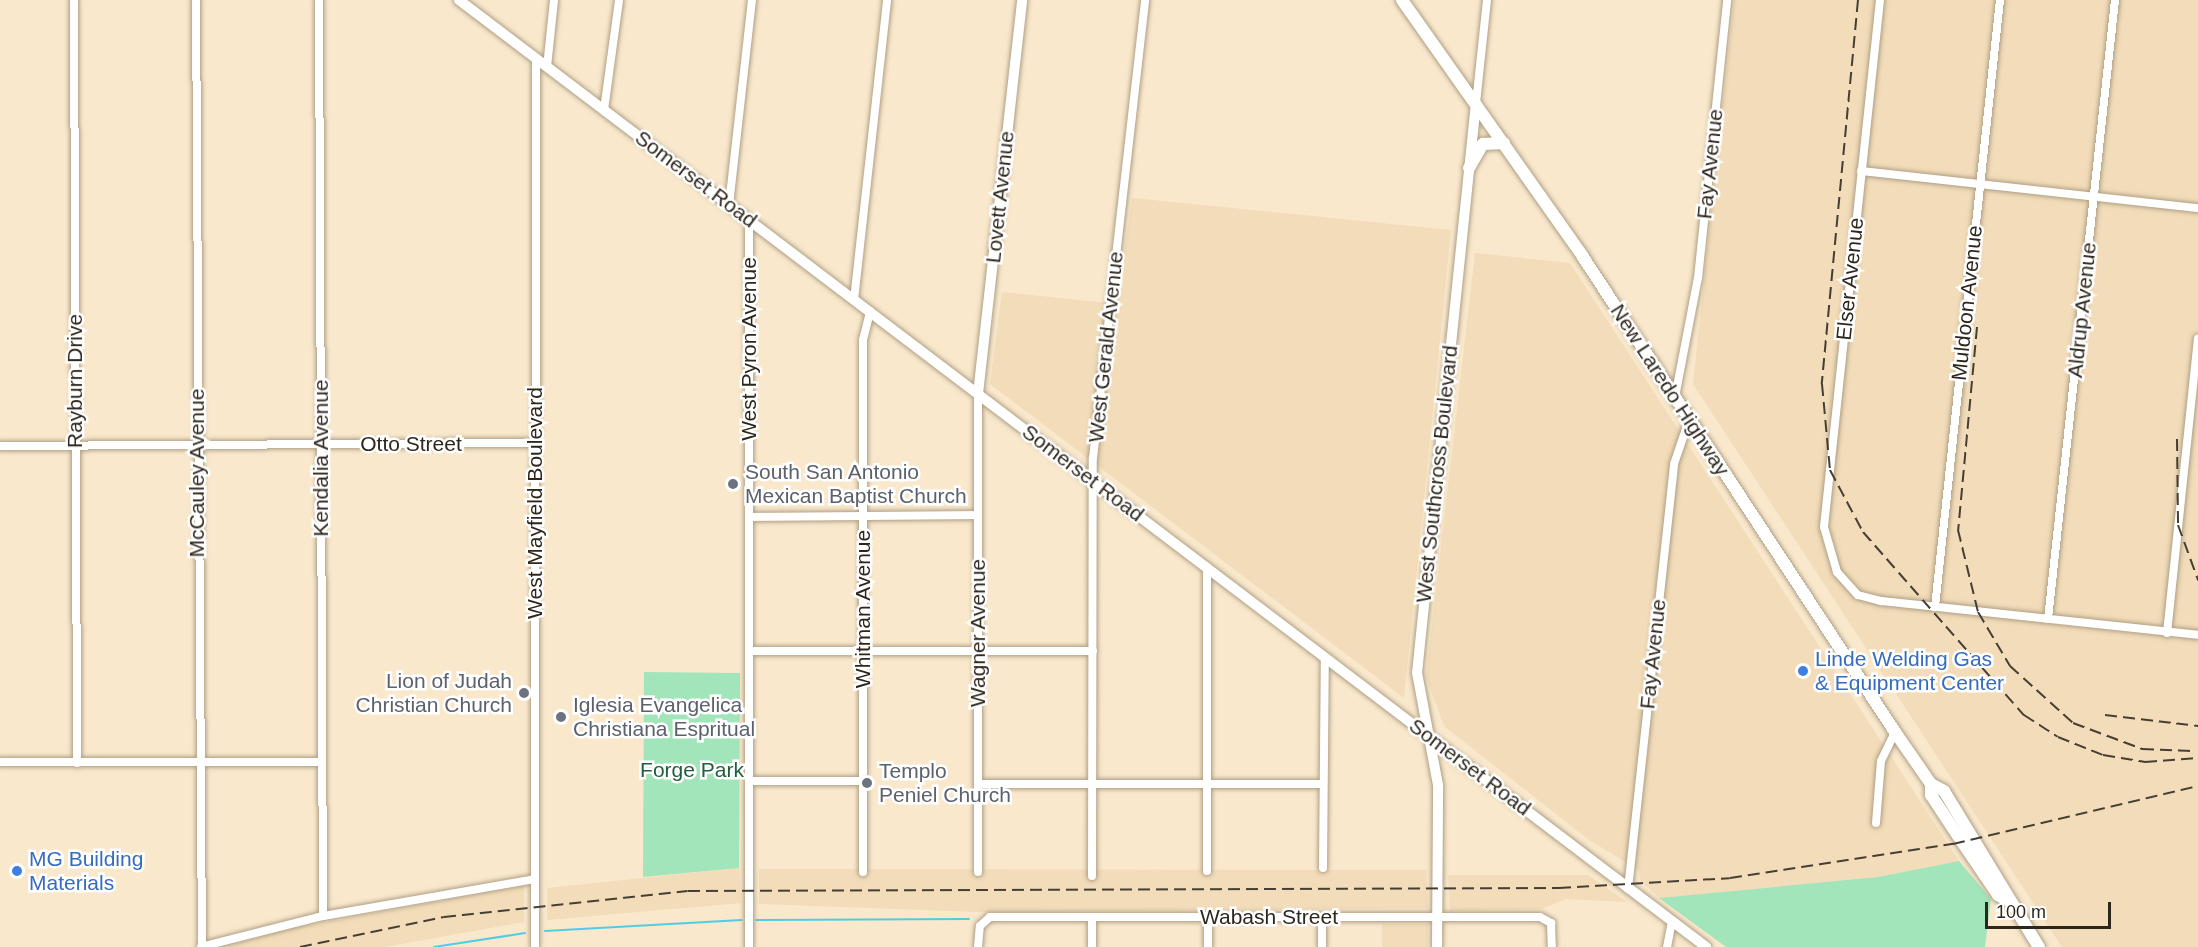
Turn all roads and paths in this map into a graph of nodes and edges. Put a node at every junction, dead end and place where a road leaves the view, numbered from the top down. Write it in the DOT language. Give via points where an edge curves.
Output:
graph roads {
  1 [pos="74,0"];
  2 [pos="196,0"];
  3 [pos="319,0"];
  4 [pos="459,0"];
  5 [pos="554,0"];
  6 [pos="619,0"];
  7 [pos="752,0"];
  8 [pos="887,0"];
  9 [pos="1022,0"];
  10 [pos="1145,0"];
  11 [pos="1402,0"];
  12 [pos="1487,0"];
  13 [pos="1727,0"];
  14 [pos="1880,0"];
  15 [pos="2000,0"];
  16 [pos="2115,0"];
  17 [pos="536,59"];
  18 [pos="547,67"];
  19 [pos="1476,103"];
  20 [pos="604,110"];
  21 [pos="1504,143"];
  22 [pos="1469,168"];
  23 [pos="1861,171"];
  24 [pos="1980,184"];
  25 [pos="2094,197"];
  26 [pos="729,205"];
  27 [pos="2198,208"];
  28 [pos="748,220"];
  29 [pos="854,300"];
  30 [pos="870,311"];
  31 [pos="2198,339"];
  32 [pos="978,394"];
  33 [pos="1675,399"];
  34 [pos="1689,420"];
  35 [pos="534,443"];
  36 [pos="321,445"];
  37 [pos="0,446"];
  38 [pos="76,446"];
  39 [pos="197,446"];
  40 [pos="1093,481"];
  41 [pos="863,516"];
  42 [pos="978,516"];
  43 [pos="750,517"];
  44 [pos="1207,567"];
  45 [pos="1935,607"];
  46 [pos="2048,619"];
  47 [pos="2167,633"];
  48 [pos="2198,635"];
  49 [pos="750,651"];
  50 [pos="863,651"];
  51 [pos="978,651"];
  52 [pos="1093,651"];
  53 [pos="1325,657"];
  54 [pos="1895,732"];
  55 [pos="1431,737"];
  56 [pos="0,762"];
  57 [pos="198,762"];
  58 [pos="322,762"];
  59 [pos="77,763"];
  60 [pos="750,781"];
  61 [pos="863,782"];
  62 [pos="1322,783"];
  63 [pos="978,784"];
  64 [pos="1092,784"];
  65 [pos="1207,784"];
  66 [pos="1876,823"];
  67 [pos="1323,868"];
  68 [pos="1207,871"];
  69 [pos="863,872"];
  70 [pos="978,872"];
  71 [pos="1092,876"];
  72 [pos="535,879"];
  73 [pos="1628,890"];
  74 [pos="323,916"];
  75 [pos="1208,917"];
  76 [pos="1322,917"];
  77 [pos="1436,917"];
  78 [pos="1092,918"];
  79 [pos="1672,921"];
  80 [pos="201,947"];
  81 [pos="535,947"];
  82 [pos="750,947"];
  83 [pos="978,947"];
  84 [pos="1092,947"];
  85 [pos="1208,947"];
  86 [pos="1322,947"];
  87 [pos="1437,947"];
  88 [pos="1552,947"];
  89 [pos="1667,947"];
  90 [pos="1706,947"];
  91 [pos="2039,947"];
  1 -- 38 [label="street, Rayburn Drive"];
  2 -- 39 [label="street, McCauley Avenue"];
  3 -- 36 [label="street, Kendalia Avenue"];
  4 -- 17 [label="main road, Somerset Road"];
  5 -- 18 [label="street"];
  6 -- 20 [label="street"];
  7 -- 26 [label="street"];
  8 -- 29 [label="street"];
  9 -- 32 [label="main road, Lovett Avenue"];
  10 -- 40 [label="street, West Gerald Avenue"];
  11 -- 19 [label="main road, New Laredo Highway"];
  12 -- 19 [label="street, West Southcross Boulevard"];
  13 -- 33 [label="street, Fay Avenue" via="1698,278"];
  14 -- 23 [label="street, Elser Avenue"];
  15 -- 24 [label="street, Muldoon Avenue"];
  16 -- 25 [label="street, Aldrup Avenue"];
  17 -- 18 [label="main road, Somerset Road"];
  17 -- 35 [label="street, West Mayfield Boulevard"];
  18 -- 20 [label="main road, Somerset Road"];
  19 -- 21 [label="main road, New Laredo Highway"];
  19 -- 22 [label="main road, West Southcross Boulevard"];
  20 -- 26 [label="main road, Somerset Road"];
  21 -- 22 [label="main road" via="1483,144"];
  21 -- 33 [label="main road, New Laredo Highway"];
  22 -- 55 [label="main road, West Southcross Boulevard" via="1418,654 1417,687"];
  23 -- 24 [label="street"];
  23 -- 45 [label="street, Elser Avenue" via="1824,527 1830,556 1858,595"];
  24 -- 25 [label="street"];
  24 -- 45 [label="street, Muldoon Avenue"];
  25 -- 27 [label="street"];
  25 -- 46 [label="street, Aldrup Avenue"];
  26 -- 28 [label="main road, Somerset Road"];
  28 -- 29 [label="main road, Somerset Road"];
  28 -- 43 [label="street, West Pyron Avenue"];
  29 -- 30 [label="main road, Somerset Road"];
  30 -- 32 [label="main road, Somerset Road"];
  30 -- 41 [label="street, Whitman Avenue" via="863,340"];
  31 -- 47 [label="street"];
  32 -- 40 [label="main road, Somerset Road"];
  32 -- 42 [label="street, Wagner Avenue"];
  33 -- 34 [label="main road, New Laredo Highway"];
  34 -- 54 [label="main road, New Laredo Highway"];
  34 -- 73 [label="street, Fay Avenue" via="1674,464"];
  35 -- 36 [label="street, Otto Street"];
  35 -- 72 [label="street, West Mayfield Boulevard"];
  36 -- 39 [label="street, Otto Street"];
  36 -- 58 [label="street, Kendalia Avenue"];
  37 -- 38 [label="street, Otto Street"];
  38 -- 39 [label="street, Otto Street"];
  38 -- 59 [label="street, Rayburn Drive"];
  39 -- 57 [label="street, McCauley Avenue"];
  40 -- 44 [label="main road, Somerset Road"];
  40 -- 52 [label="street, West Gerald Avenue"];
  41 -- 42 [label="street"];
  41 -- 43 [label="street"];
  41 -- 50 [label="street, Whitman Avenue"];
  42 -- 51 [label="street, Wagner Avenue"];
  43 -- 49 [label="street, West Pyron Avenue"];
  44 -- 53 [label="main road, Somerset Road"];
  44 -- 65 [label="street"];
  45 -- 46 [label="street"];
  46 -- 47 [label="street"];
  47 -- 48 [label="street"];
  49 -- 50 [label="street"];
  49 -- 60 [label="street, West Pyron Avenue"];
  50 -- 51 [label="street"];
  50 -- 61 [label="street, Whitman Avenue"];
  51 -- 52 [label="street"];
  51 -- 63 [label="street, Wagner Avenue"];
  52 -- 64 [label="street, West Gerald Avenue"];
  53 -- 55 [label="main road, Somerset Road"];
  53 -- 62 [label="street"];
  54 -- 66 [label="street" via="1878,776"];
  54 -- 91 [label="main road, New Laredo Highway" via="1931,784 1944,791 2008,888 2009,901"];
  55 -- 73 [label="main road, Somerset Road"];
  55 -- 77 [label="main road, West Southcross Boulevard" via="1438,785"];
  56 -- 59 [label="street"];
  57 -- 58 [label="street"];
  57 -- 59 [label="street"];
  57 -- 80 [label="street, McCauley Avenue"];
  58 -- 74 [label="street, Kendalia Avenue"];
  60 -- 61 [label="street"];
  60 -- 82 [label="street, West Pyron Avenue"];
  61 -- 69 [label="street, Whitman Avenue"];
  62 -- 65 [label="street"];
  62 -- 67 [label="street"];
  63 -- 64 [label="street"];
  63 -- 70 [label="street, Wagner Avenue"];
  64 -- 65 [label="street"];
  64 -- 71 [label="street, West Gerald Avenue"];
  65 -- 68 [label="street"];
  72 -- 74 [label="street"];
  72 -- 81 [label="street, West Mayfield Boulevard"];
  73 -- 79 [label="main road, Somerset Road"];
  74 -- 80 [label="street"];
  75 -- 76 [label="street, Wabash Street"];
  75 -- 78 [label="street, Wabash Street"];
  75 -- 85 [label="street"];
  76 -- 77 [label="street, Wabash Street"];
  76 -- 86 [label="street"];
  77 -- 87 [label="main road, West Southcross Boulevard"];
  77 -- 88 [label="street, Wabash Street" via="1540,917 1551,923"];
  78 -- 83 [label="street, Wabash Street" via="985,919"];
  78 -- 84 [label="street"];
  79 -- 89 [label="street"];
  79 -- 90 [label="main road, Somerset Road"];
}
